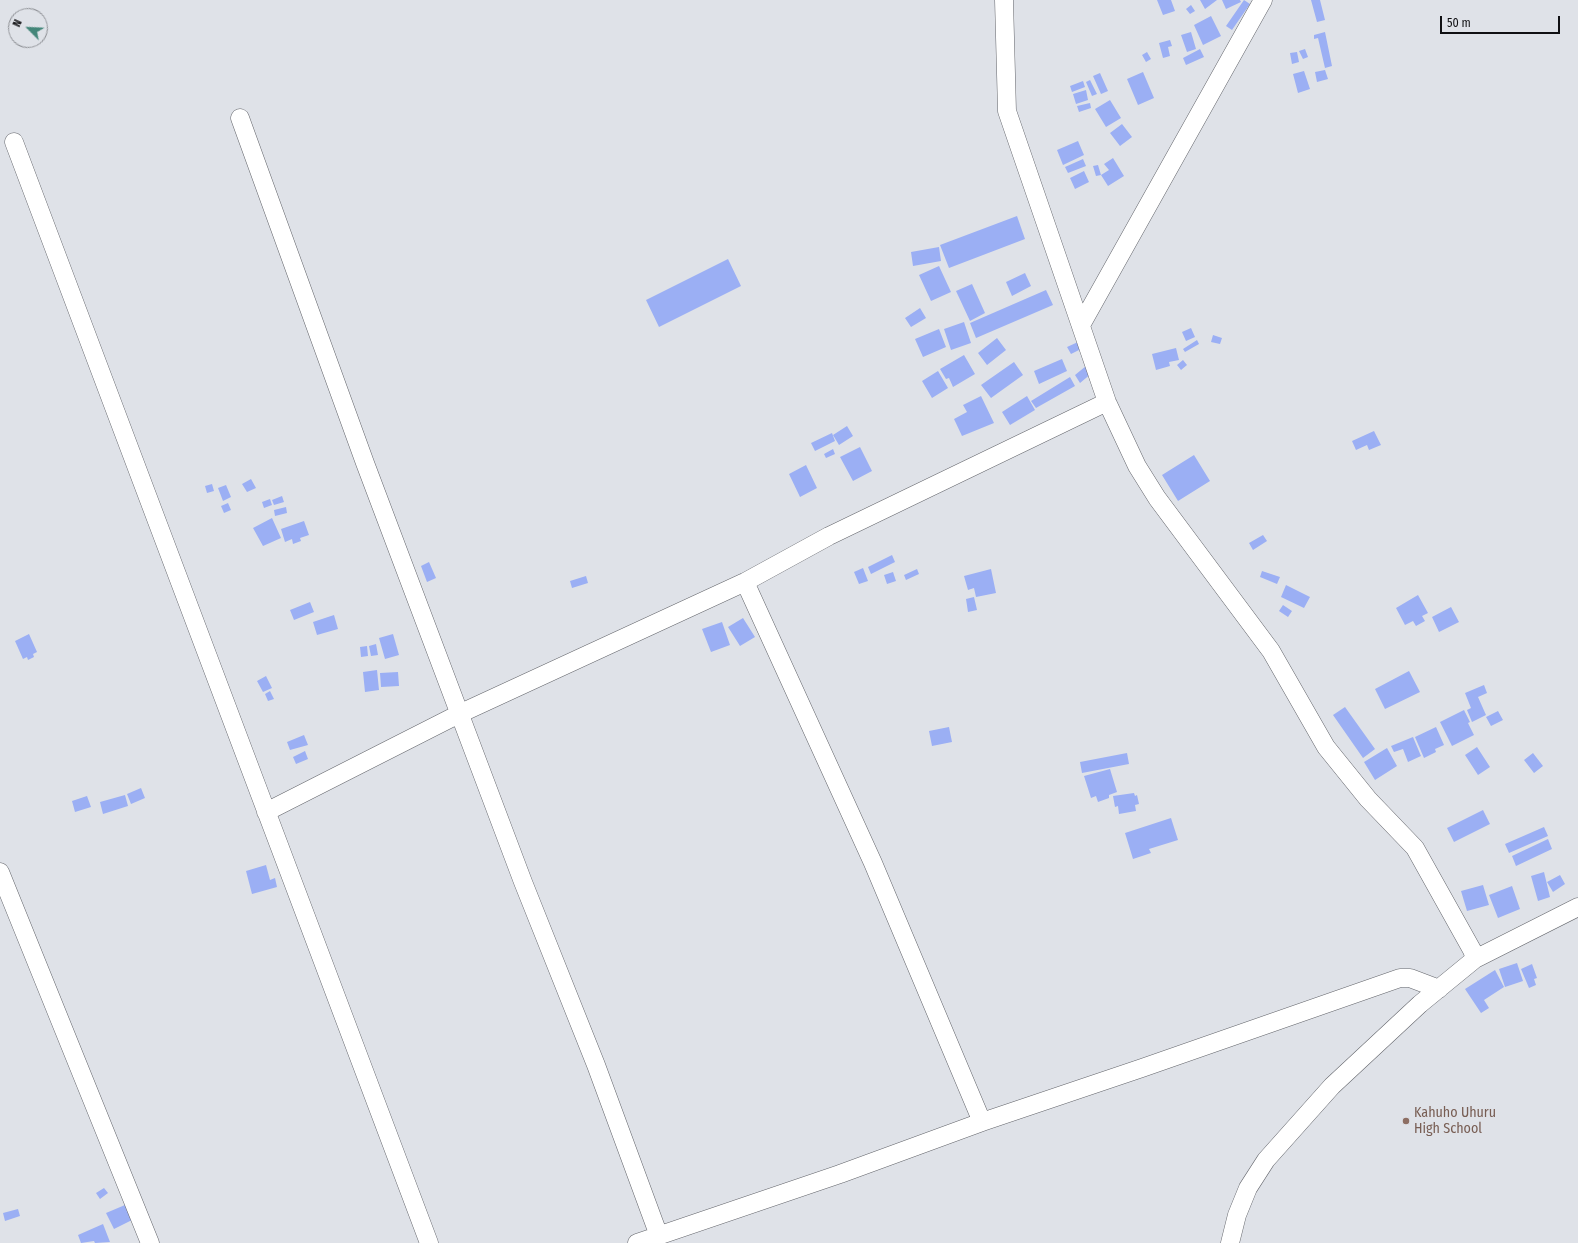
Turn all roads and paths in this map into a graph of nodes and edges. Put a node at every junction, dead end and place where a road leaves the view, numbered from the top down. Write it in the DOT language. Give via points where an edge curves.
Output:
graph roads {
  1 [pos="1004,0"];
  2 [pos="1263,0"];
  3 [pos="240,118"];
  4 [pos="14,142"];
  5 [pos="1081,325"];
  6 [pos="1107,402"];
  7 [pos="745,582"];
  8 [pos="460,714"];
  9 [pos="266,812"];
  10 [pos="0,872"];
  11 [pos="1578,907"];
  12 [pos="1476,959"];
  13 [pos="1439,989"];
  14 [pos="982,1122"];
  15 [pos="659,1236"];
  16 [pos="150,1243"];
  17 [pos="429,1243"];
  18 [pos="637,1243"];
  19 [pos="1230,1243"];
  1 -- 5 [label="street" via="1007,111"];
  2 -- 5 [label="street"];
  3 -- 8 [label="street" via="365,463"];
  4 -- 9 [label="street"];
  5 -- 6 [label="street"];
  6 -- 7 [label="street" via="829,536"];
  6 -- 12 [label="street" via="1145,479 1271,651 1326,747 1368,799 1415,848"];
  7 -- 8 [label="street"];
  7 -- 14 [label="street" via="873,863"];
  8 -- 9 [label="street"];
  8 -- 15 [label="street" via="596,1065"];
  9 -- 17 [label="street"];
  10 -- 16 [label="street"];
  11 -- 12 [label="street"];
  12 -- 13 [label="street"];
  13 -- 14 [label="street" via="1410,978 1400,978"];
  13 -- 19 [label="street" via="1332,1086 1266,1160 1248,1188 1237,1215"];
  14 -- 15 [label="street"];
  15 -- 18 [label="street"];
}
